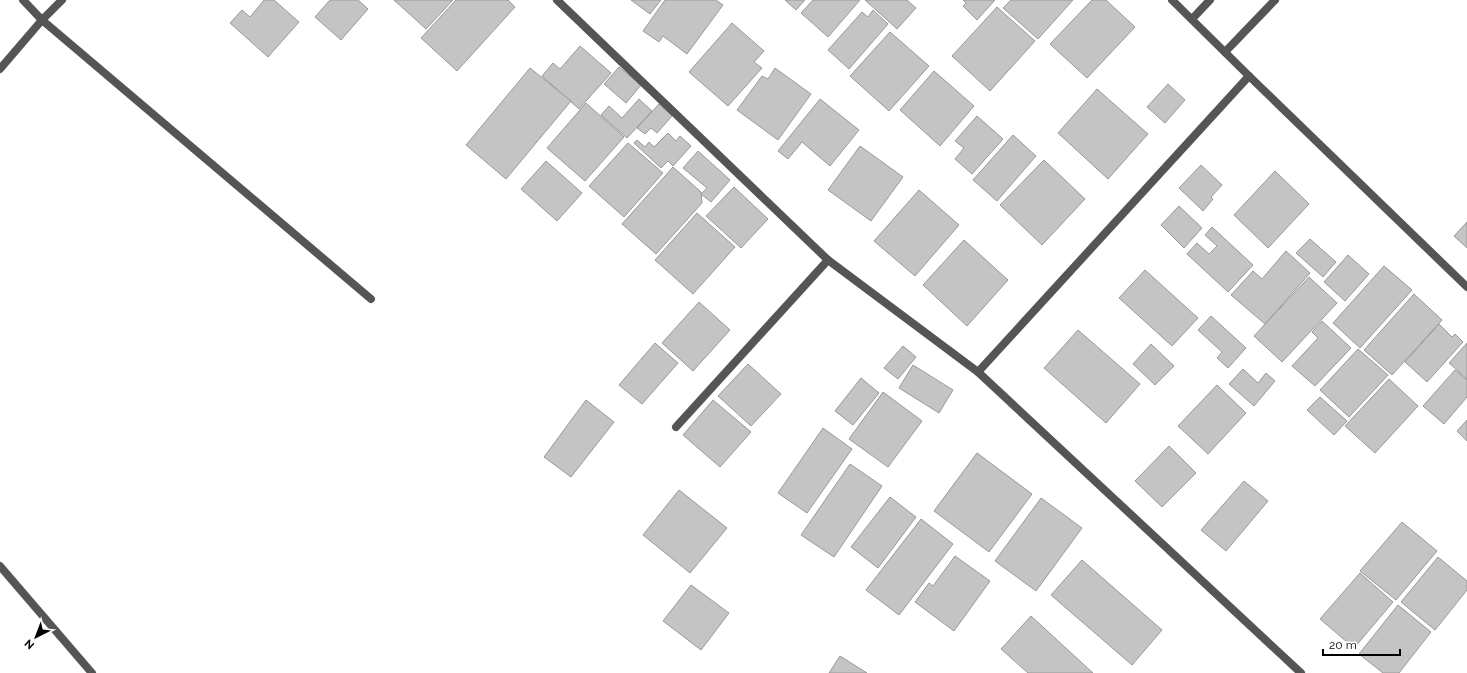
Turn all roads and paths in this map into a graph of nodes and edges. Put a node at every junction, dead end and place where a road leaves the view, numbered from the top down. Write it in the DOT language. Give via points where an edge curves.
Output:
graph roads {
  1 [pos="22,0"];
  2 [pos="62,0"];
  3 [pos="557,0"];
  4 [pos="1172,0"];
  5 [pos="1210,0"];
  6 [pos="1275,0"];
  7 [pos="1192,19"];
  8 [pos="42,20"];
  9 [pos="1225,52"];
  10 [pos="0,69"];
  11 [pos="1249,76"];
  12 [pos="828,260"];
  13 [pos="1467,287"];
  14 [pos="371,299"];
  15 [pos="978,372"];
  16 [pos="676,427"];
  17 [pos="0,566"];
  18 [pos="92,673"];
  19 [pos="1301,673"];
  1 -- 8 [label="street"];
  2 -- 8 [label="street"];
  3 -- 12 [label="street"];
  4 -- 7 [label="street"];
  5 -- 7 [label="street"];
  6 -- 9 [label="street"];
  7 -- 9 [label="street"];
  8 -- 10 [label="street"];
  8 -- 14 [label="street"];
  9 -- 11 [label="street"];
  11 -- 13 [label="street"];
  11 -- 15 [label="street"];
  12 -- 15 [label="street"];
  12 -- 16 [label="street"];
  15 -- 19 [label="street"];
  17 -- 18 [label="street"];
}
